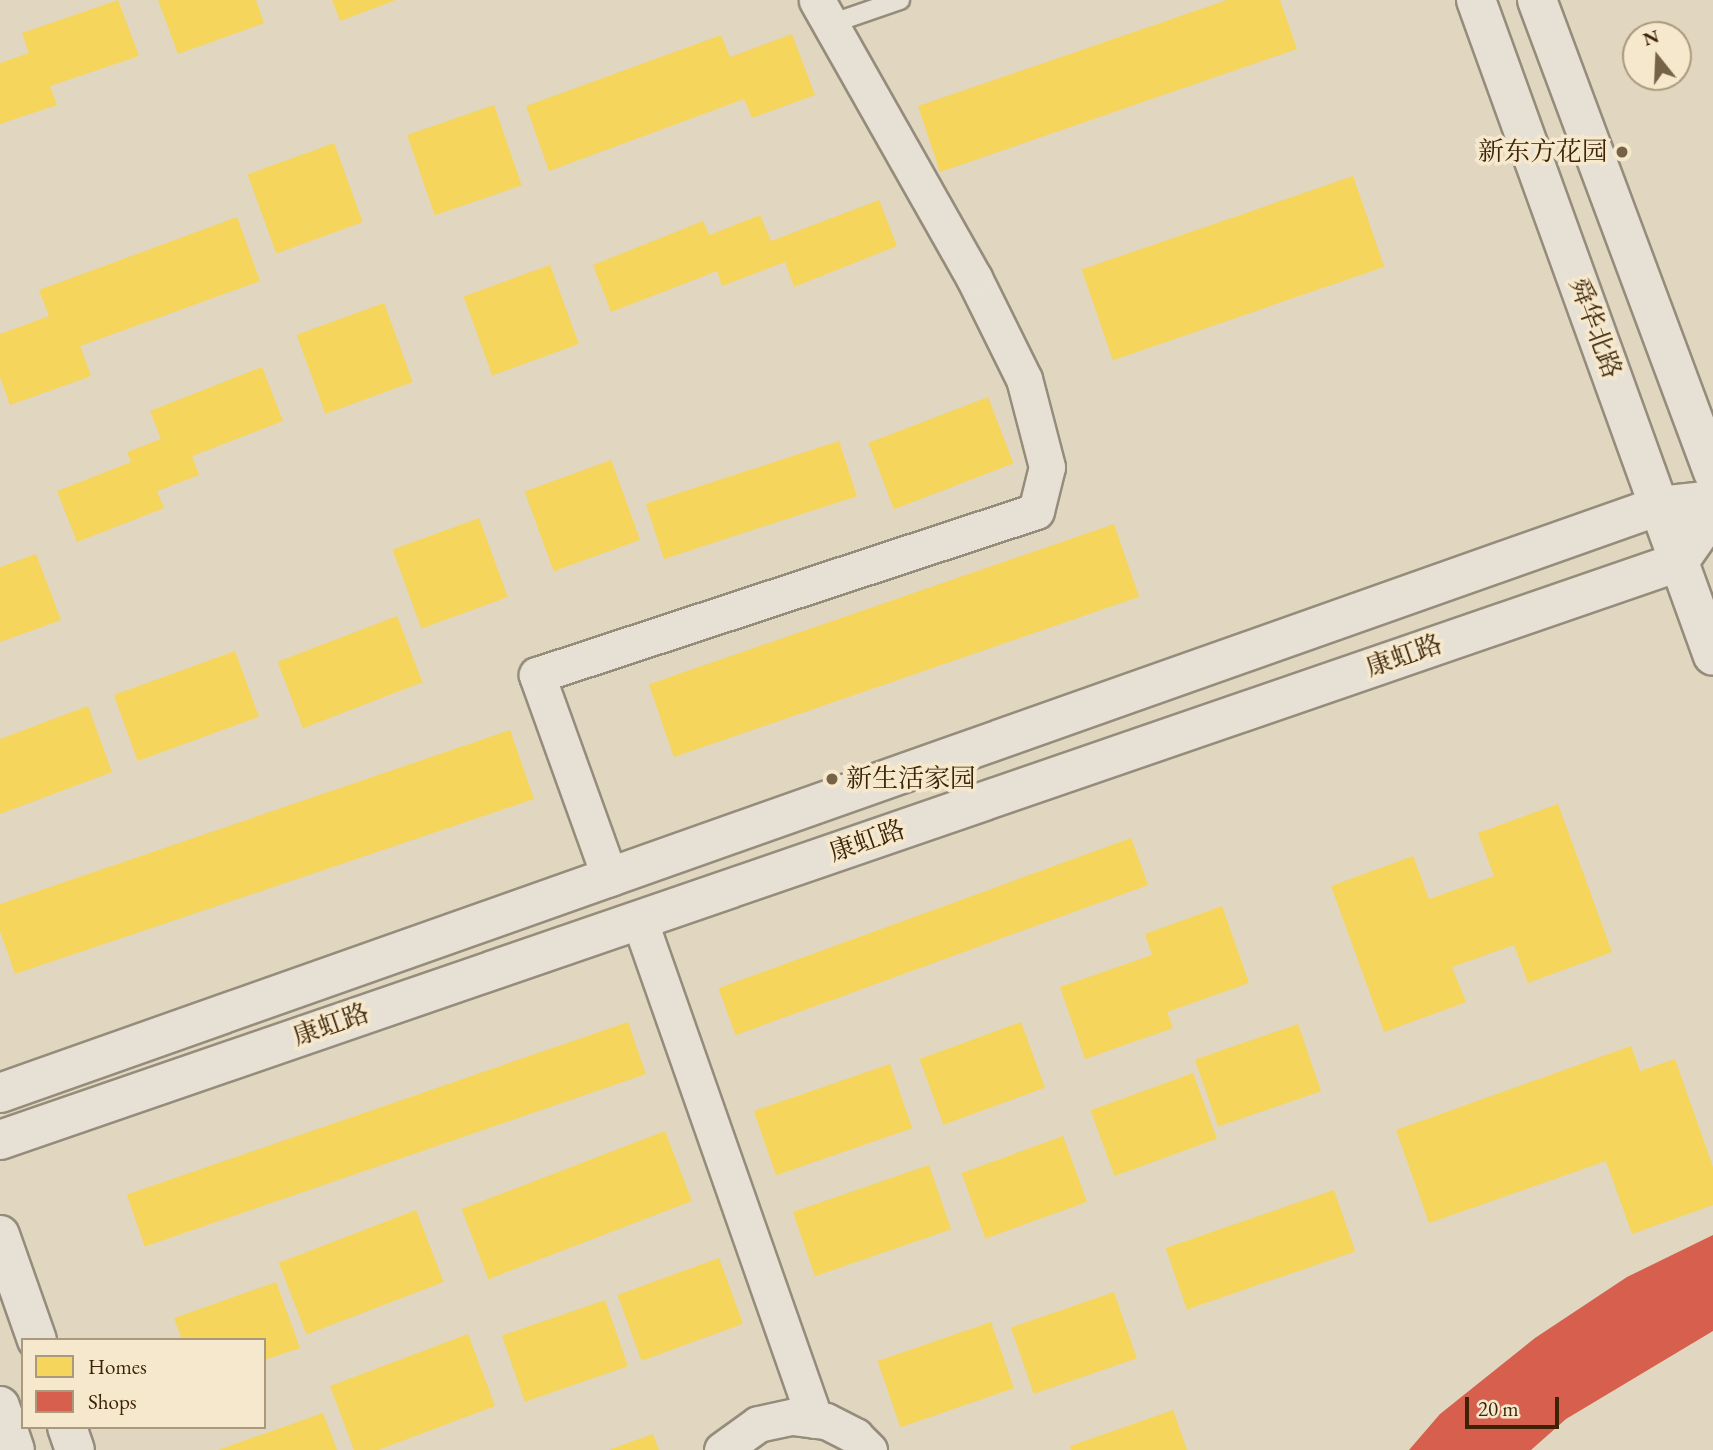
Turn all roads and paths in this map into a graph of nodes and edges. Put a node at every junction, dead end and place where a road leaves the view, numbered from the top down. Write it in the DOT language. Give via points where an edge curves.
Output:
graph roads {
  1 [pos="900,0"];
  2 [pos="1476,0"];
  3 [pos="1537,0"];
  4 [pos="825,12"];
  5 [pos="1713,472"];
  6 [pos="1713,500"];
  7 [pos="1659,506"];
  8 [pos="1713,513"];
  9 [pos="1679,562"];
  10 [pos="1713,656"];
  11 [pos="610,878"];
  12 [pos="639,919"];
  13 [pos="0,1093"];
  14 [pos="0,1140"];
  15 [pos="0,1235"];
  16 [pos="36,1338"];
  17 [pos="0,1406"];
  18 [pos="815,1420"];
  19 [pos="68,1429"];
  20 [pos="15,1450"];
  21 [pos="75,1450"];
  22 [pos="722,1450"];
  23 [pos="869,1450"];
  1 -- 4 [label="lane"];
  2 -- 7 [label="main road, 舜华北路"];
  3 -- 5 [label="main road"];
  4 -- 11 [label="street" via="974,278 1024,379 1047,467 1036,511 537,675"];
  6 -- 7 [label="main road, 康虹路"];
  7 -- 9 [label="main road, 舜华北路"];
  7 -- 11 [label="main road, 康虹路"];
  8 -- 9 [label="main road"];
  9 -- 10 [label="main road, 舜华北路"];
  9 -- 12 [label="main road, 康虹路"];
  11 -- 13 [label="main road, 康虹路"];
  12 -- 14 [label="main road, 康虹路"];
  12 -- 18 [label="street"];
  15 -- 16 [label="main road"];
  17 -- 20 [label="main road"];
  18 -- 22 [label="street" via="792,1417 758,1424"];
  18 -- 23 [label="street" via="855,1436"];
  19 -- 21 [label="main road"];
}
